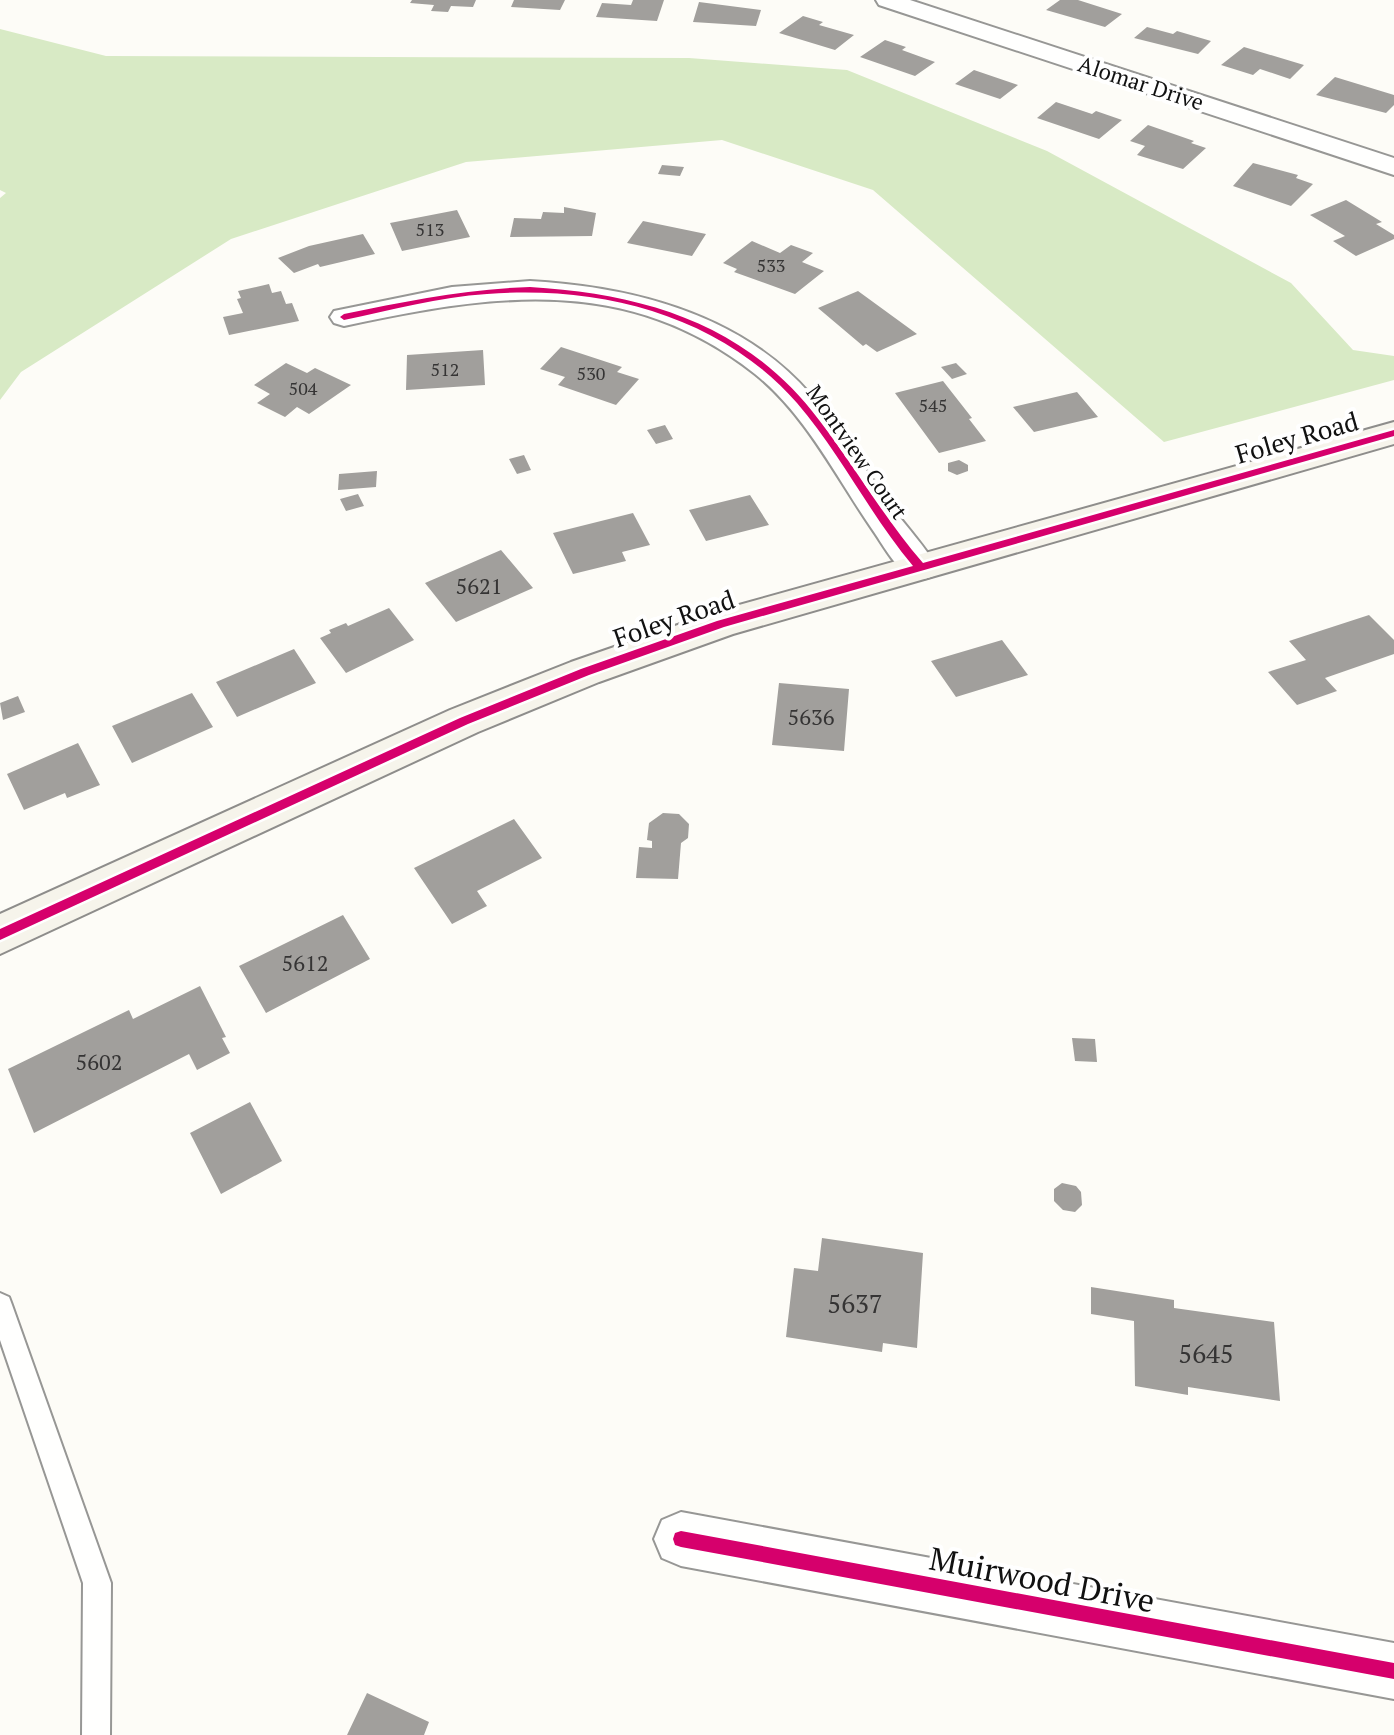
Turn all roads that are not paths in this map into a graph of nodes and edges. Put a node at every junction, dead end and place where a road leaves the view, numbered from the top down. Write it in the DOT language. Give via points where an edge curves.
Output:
graph roads {
  1 [pos="887,0"];
  2 [pos="1394,167"];
  3 [pos="344,317"];
  4 [pos="1394,433"];
  5 [pos="921,568"];
  6 [pos="0,935"];
  7 [pos="0,1305"];
  8 [pos="681,1539"];
  9 [pos="1394,1671"];
  10 [pos="96,1735"];
  1 -- 2 [label="street, Alomar Drive"];
  3 -- 5 [label="street, Montview Court" via="446,296 536,290 625,301 708,329 774,373 801,403 892,536"];
  4 -- 5 [label="street, Foley Road"];
  5 -- 6 [label="street, Foley Road" via="721,624 585,672 464,721"];
  7 -- 10 [label="lane" via="97,1583"];
  8 -- 9 [label="street, Muirwood Drive"];
}
